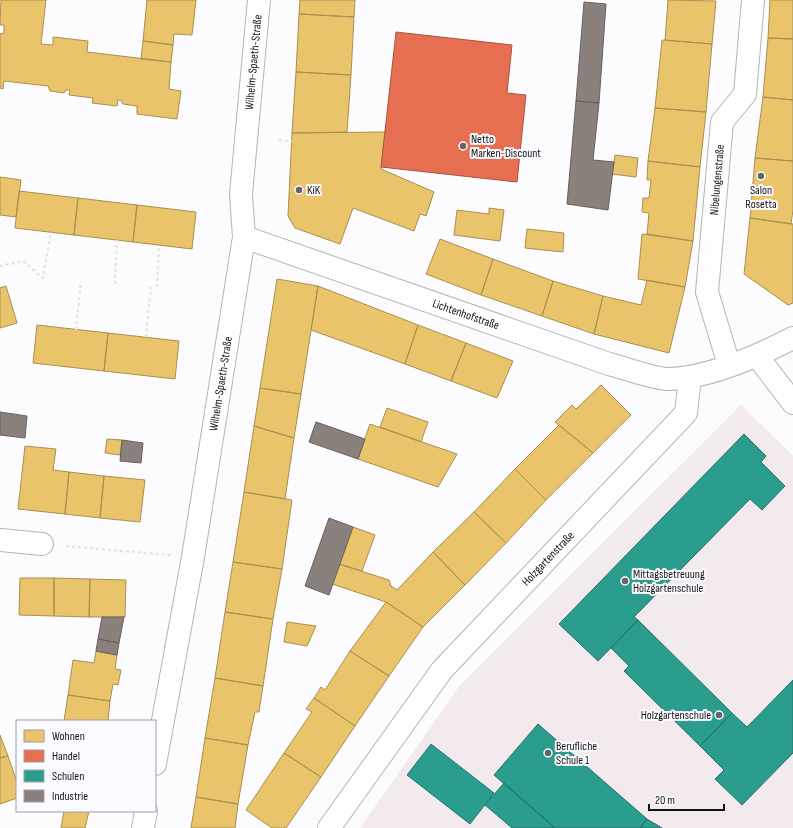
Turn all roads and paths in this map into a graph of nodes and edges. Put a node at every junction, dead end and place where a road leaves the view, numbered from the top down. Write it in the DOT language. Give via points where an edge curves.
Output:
graph roads {
  1 [pos="259,0"];
  2 [pos="753,0"];
  3 [pos="279,140"];
  4 [pos="292,141"];
  5 [pos="51,232"];
  6 [pos="244,237"];
  7 [pos="117,240"];
  8 [pos="159,245"];
  9 [pos="0,266"];
  10 [pos="81,281"];
  11 [pos="115,284"];
  12 [pos="151,287"];
  13 [pos="157,288"];
  14 [pos="76,330"];
  15 [pos="146,337"];
  16 [pos="793,338"];
  17 [pos="756,356"];
  18 [pos="729,365"];
  19 [pos="690,377"];
  20 [pos="793,403"];
  21 [pos="0,540"];
  22 [pos="42,544"];
  23 [pos="193,557"];
  24 [pos="156,759"];
  25 [pos="146,812"];
  26 [pos="143,828"];
  27 [pos="329,828"];
  1 -- 6 [label="street, Wilhelm-Spaeth-Straße" via="241,194"];
  2 -- 18 [label="street, Nibelungenstraße" via="745,94 722,122 707,292"];
  3 -- 4 [label="path"];
  5 -- 9 [label="path" via="43,278 24,261"];
  6 -- 19 [label="street, Lichtenhofstraße" via="609,364 667,379"];
  6 -- 23 [label="street, Wilhelm-Spaeth-Straße"];
  7 -- 11 [label="path"];
  8 -- 13 [label="path"];
  10 -- 14 [label="path"];
  12 -- 15 [label="path"];
  16 -- 17 [label="street"];
  17 -- 18 [label="street"];
  17 -- 20 [label="street"];
  18 -- 19 [label="street"];
  19 -- 27 [label="street, Holzgartenstraße" via="686,413 442,670"];
  21 -- 22 [label="street"];
  22 -- 23 [label="path"];
  23 -- 24 [label="street, Wilhelm-Spaeth-Straße"];
  25 -- 26 [label="street"];
}
